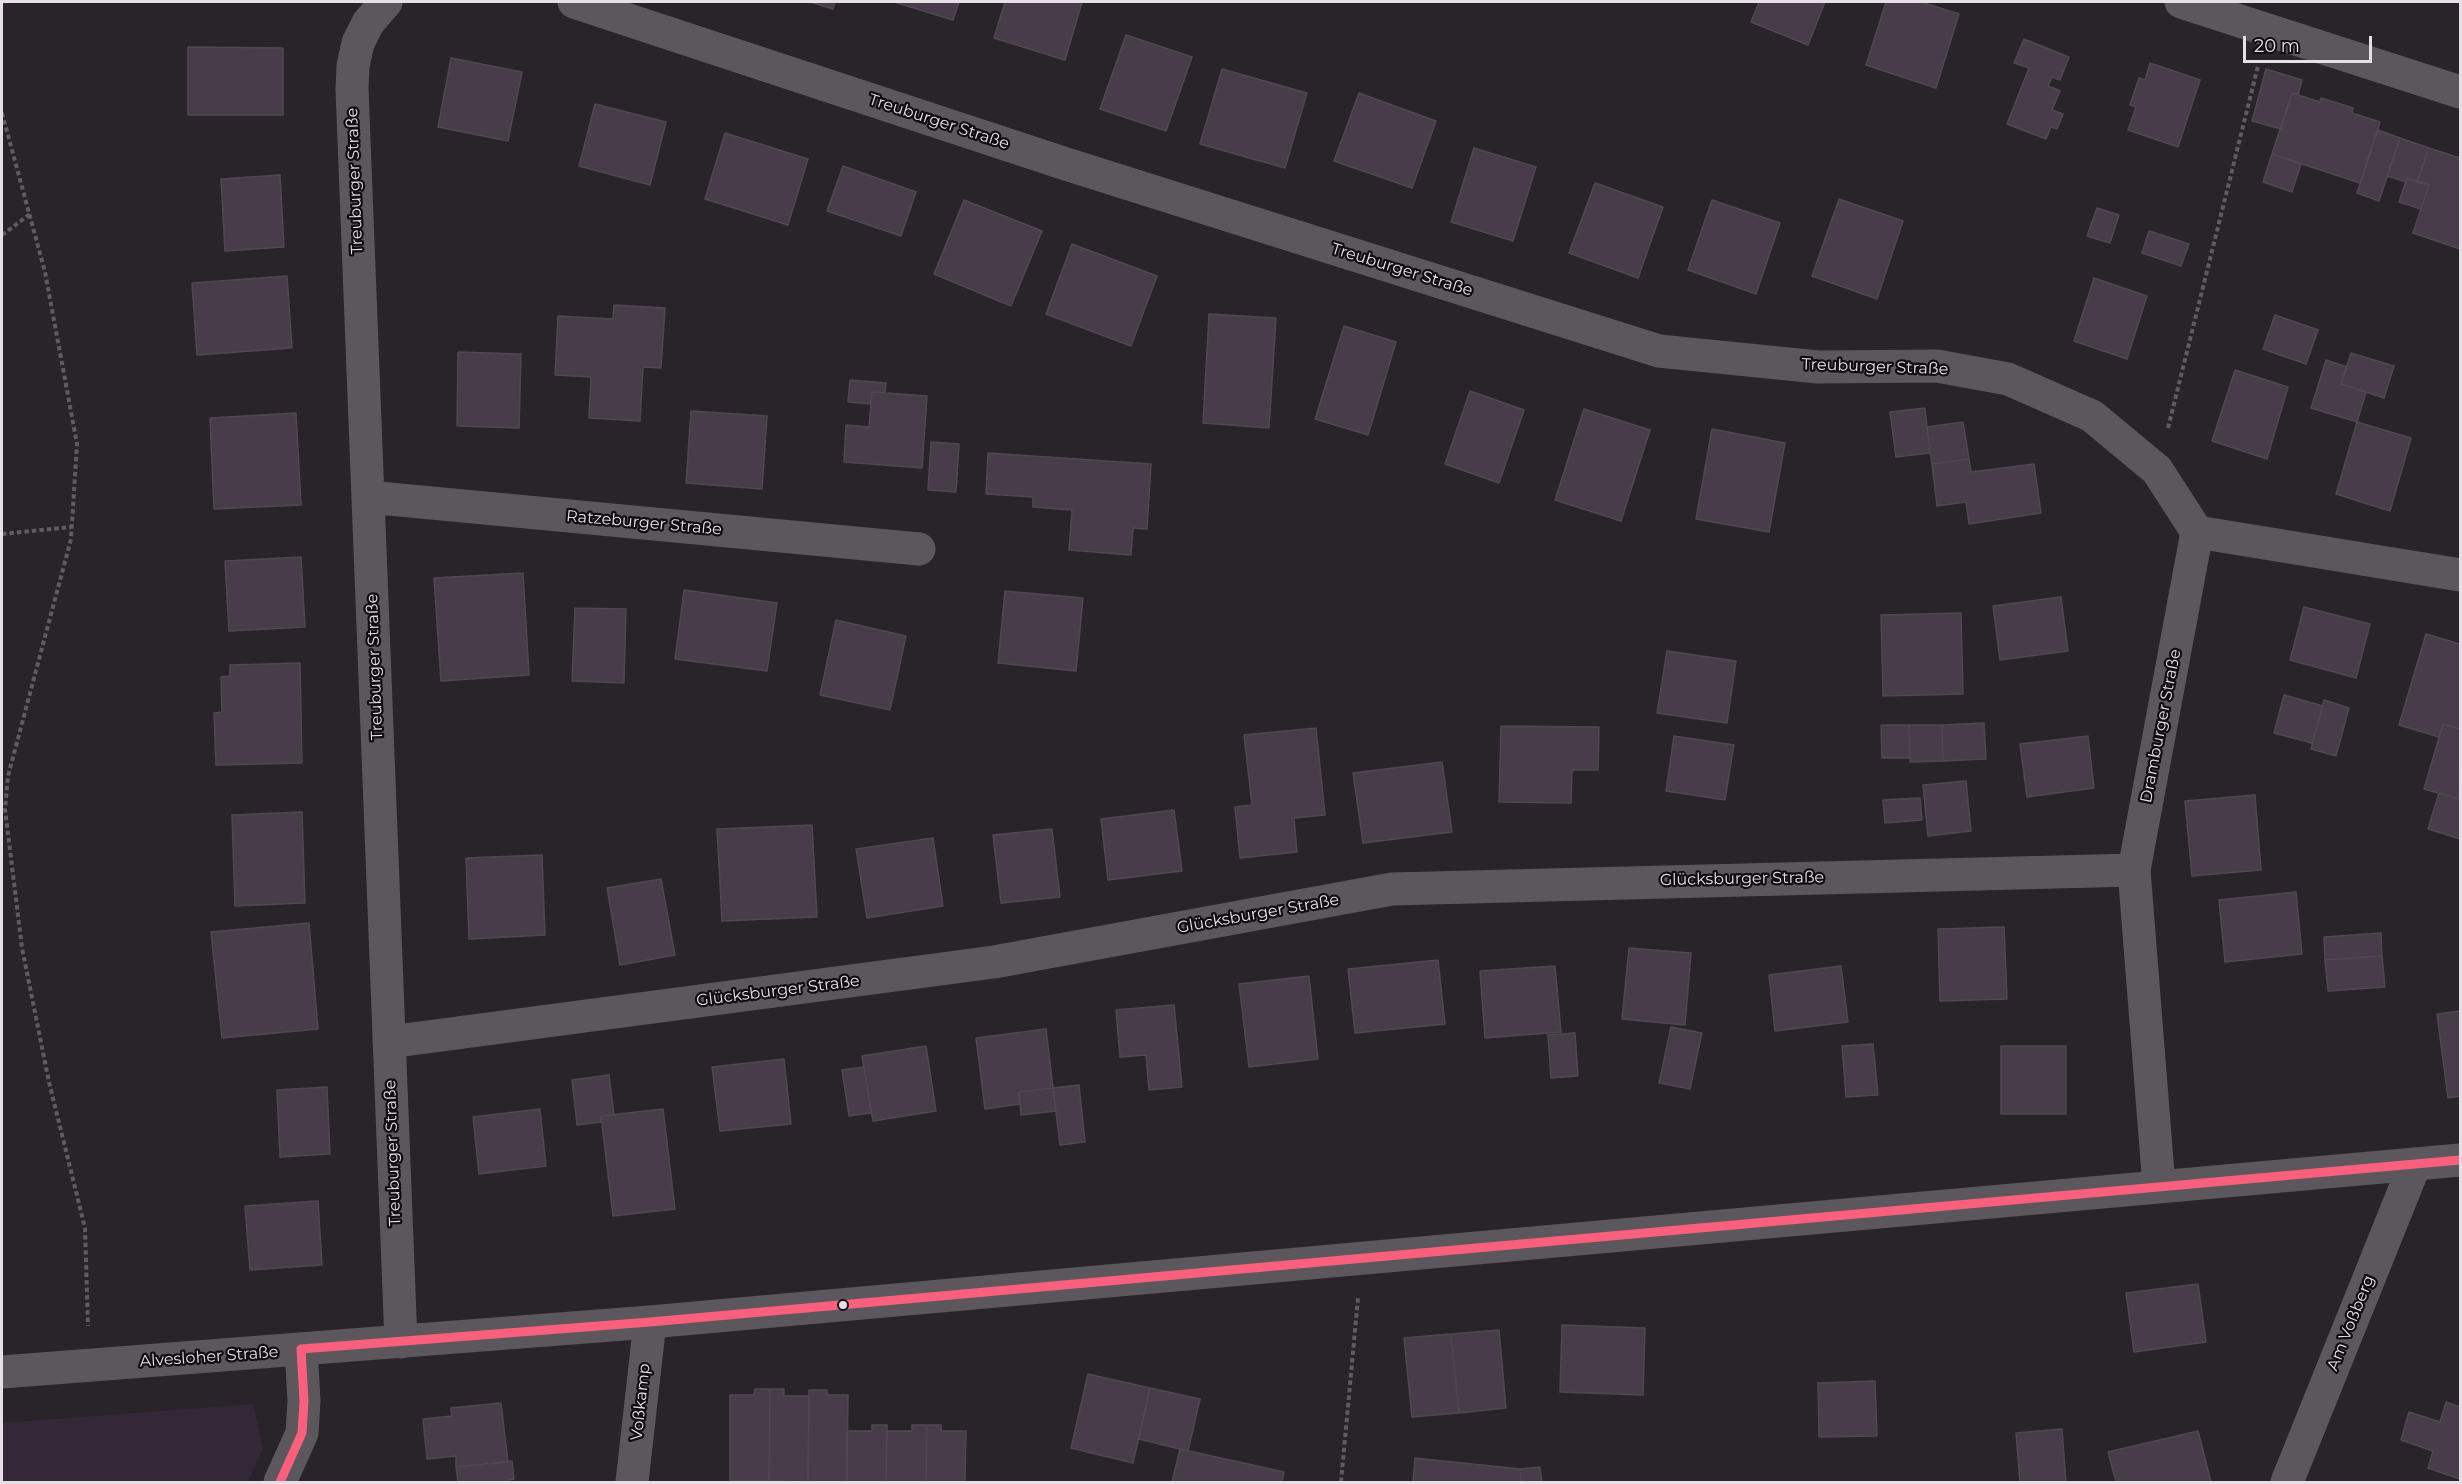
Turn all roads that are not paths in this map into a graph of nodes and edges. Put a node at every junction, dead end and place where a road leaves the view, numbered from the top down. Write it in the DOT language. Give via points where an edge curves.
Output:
graph roads {
  1 [pos="386,2"];
  2 [pos="574,2"];
  3 [pos="2181,2"];
  4 [pos="2460,92"];
  5 [pos="368,497"];
  6 [pos="2197,532"];
  7 [pos="919,549"];
  8 [pos="2460,575"];
  9 [pos="2134,870"];
  10 [pos="389,1042"];
  11 [pos="2460,1160"];
  12 [pos="2415,1164"];
  13 [pos="2159,1186"];
  14 [pos="650,1322"];
  15 [pos="401,1342"];
  16 [pos="301,1349"];
  17 [pos="2,1372"];
  18 [pos="280,1482"];
  19 [pos="632,1482"];
  20 [pos="2288,1482"];
  1 -- 5 [label="street, Treuburger Straße" via="368,22 358,44 352,89"];
  2 -- 6 [label="street, Treuburger Straße" via="1066,164 1659,351 1818,367 1936,366 2008,379 2092,416 2157,470"];
  3 -- 4 [label="street"];
  5 -- 7 [label="street, Ratzeburger Straße"];
  5 -- 10 [label="street, Treuburger Straße"];
  6 -- 8 [label="street"];
  6 -- 9 [label="street, Dramburger Straße"];
  9 -- 10 [label="street, Glücksburger Straße" via="1392,889 994,962"];
  9 -- 13 [label="street, Dramburger Straße"];
  10 -- 15 [label="street, Treuburger Straße"];
  11 -- 12 [label="street, Alvesloher Straße"];
  12 -- 13 [label="street, Alvesloher Straße"];
  12 -- 20 [label="street, Am Voßberg"];
  13 -- 14 [label="street, Alvesloher Straße"];
  14 -- 15 [label="street, Alvesloher Straße"];
  14 -- 19 [label="street, Voßkamp"];
  15 -- 16 [label="street, Alvesloher Straße"];
  16 -- 17 [label="street, Alvesloher Straße"];
  16 -- 18 [label="street" via="302,1433"];
}
